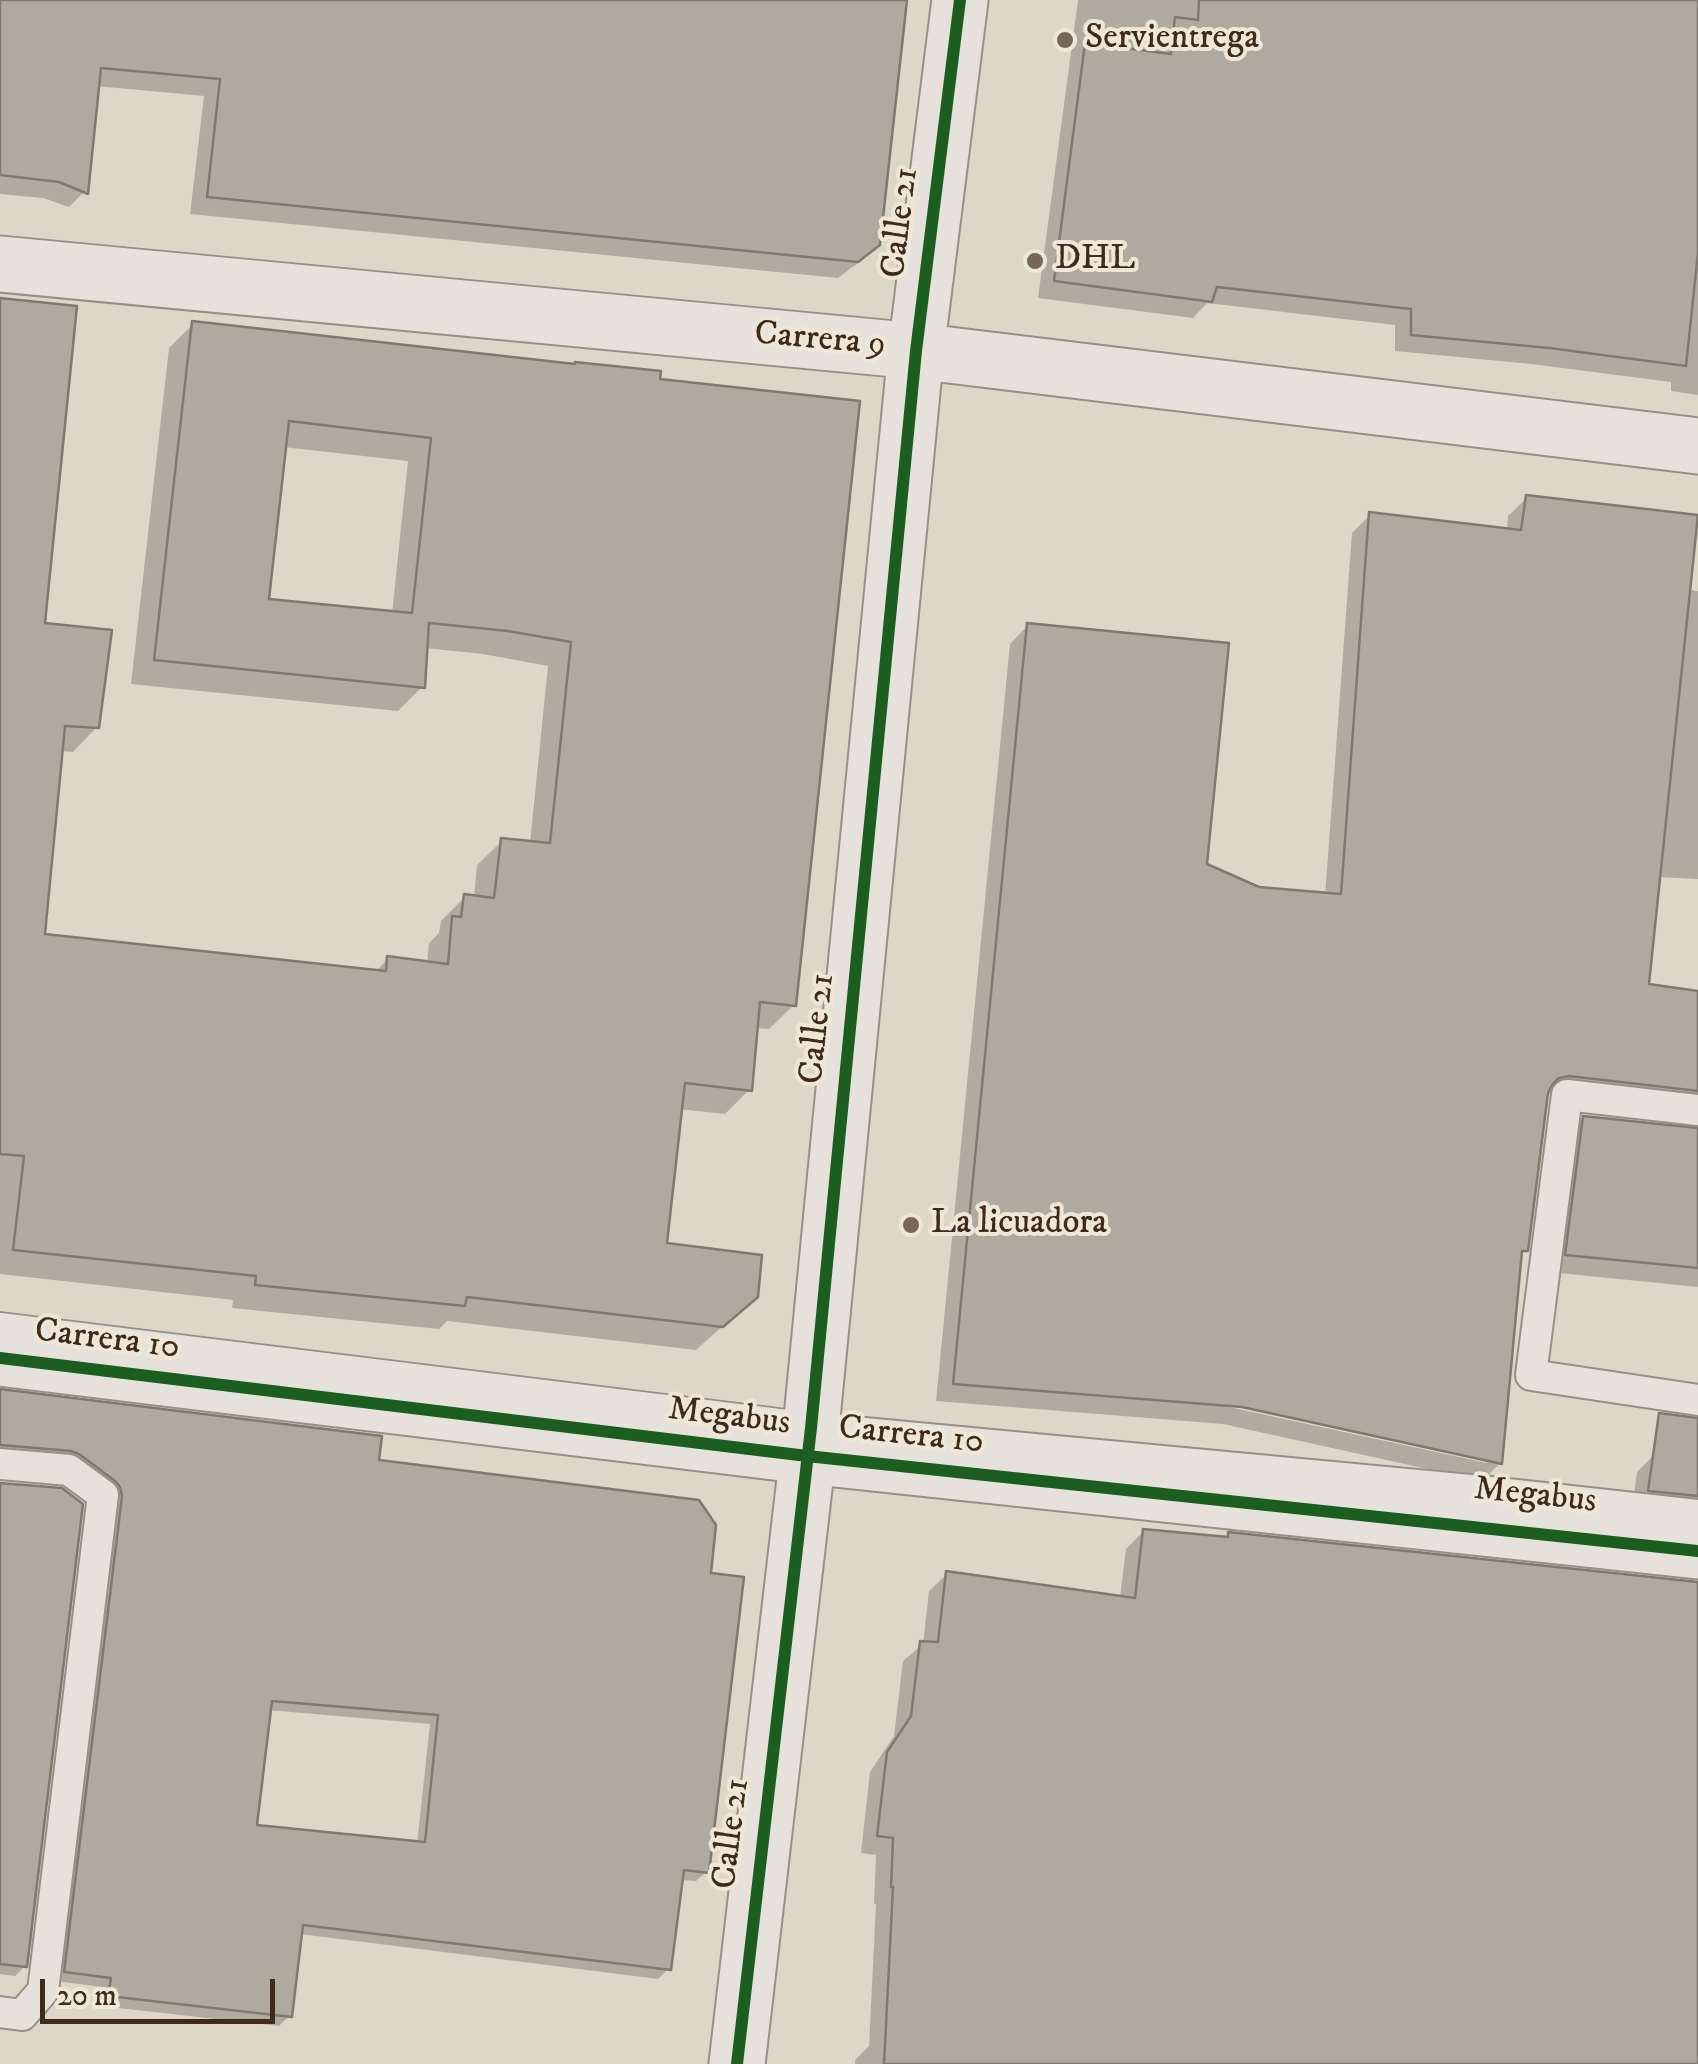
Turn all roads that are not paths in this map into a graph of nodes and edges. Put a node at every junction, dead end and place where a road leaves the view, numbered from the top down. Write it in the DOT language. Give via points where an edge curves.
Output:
graph roads {
  1 [pos="960,0"];
  2 [pos="0,264"];
  3 [pos="916,350"];
  4 [pos="1698,446"];
  5 [pos="1698,1110"];
  6 [pos="0,1328"];
  7 [pos="0,1358"];
  8 [pos="1698,1400"];
  9 [pos="808,1442"];
  10 [pos="0,1464"];
  11 [pos="1698,1515"];
  12 [pos="1698,1552"];
  13 [pos="0,2012"];
  14 [pos="736,2064"];
  1 -- 3 [label="street, Calle 21"];
  2 -- 3 [label="street, Carrera 9"];
  3 -- 4 [label="street, Carrera 9"];
  3 -- 9 [label="street, Calle 21"];
  5 -- 8 [label="lane" via="1568,1095 1531,1375"];
  6 -- 9 [label="lane, Megabus"];
  7 -- 9 [label="street, Carrera 10"];
  9 -- 11 [label="lane, Megabus" via="1481,1491"];
  9 -- 12 [label="street, Carrera 10"];
  9 -- 14 [label="street, Calle 21"];
  10 -- 13 [label="lane" via="69,1470 103,1495 43,1991 22,2015"];
}
